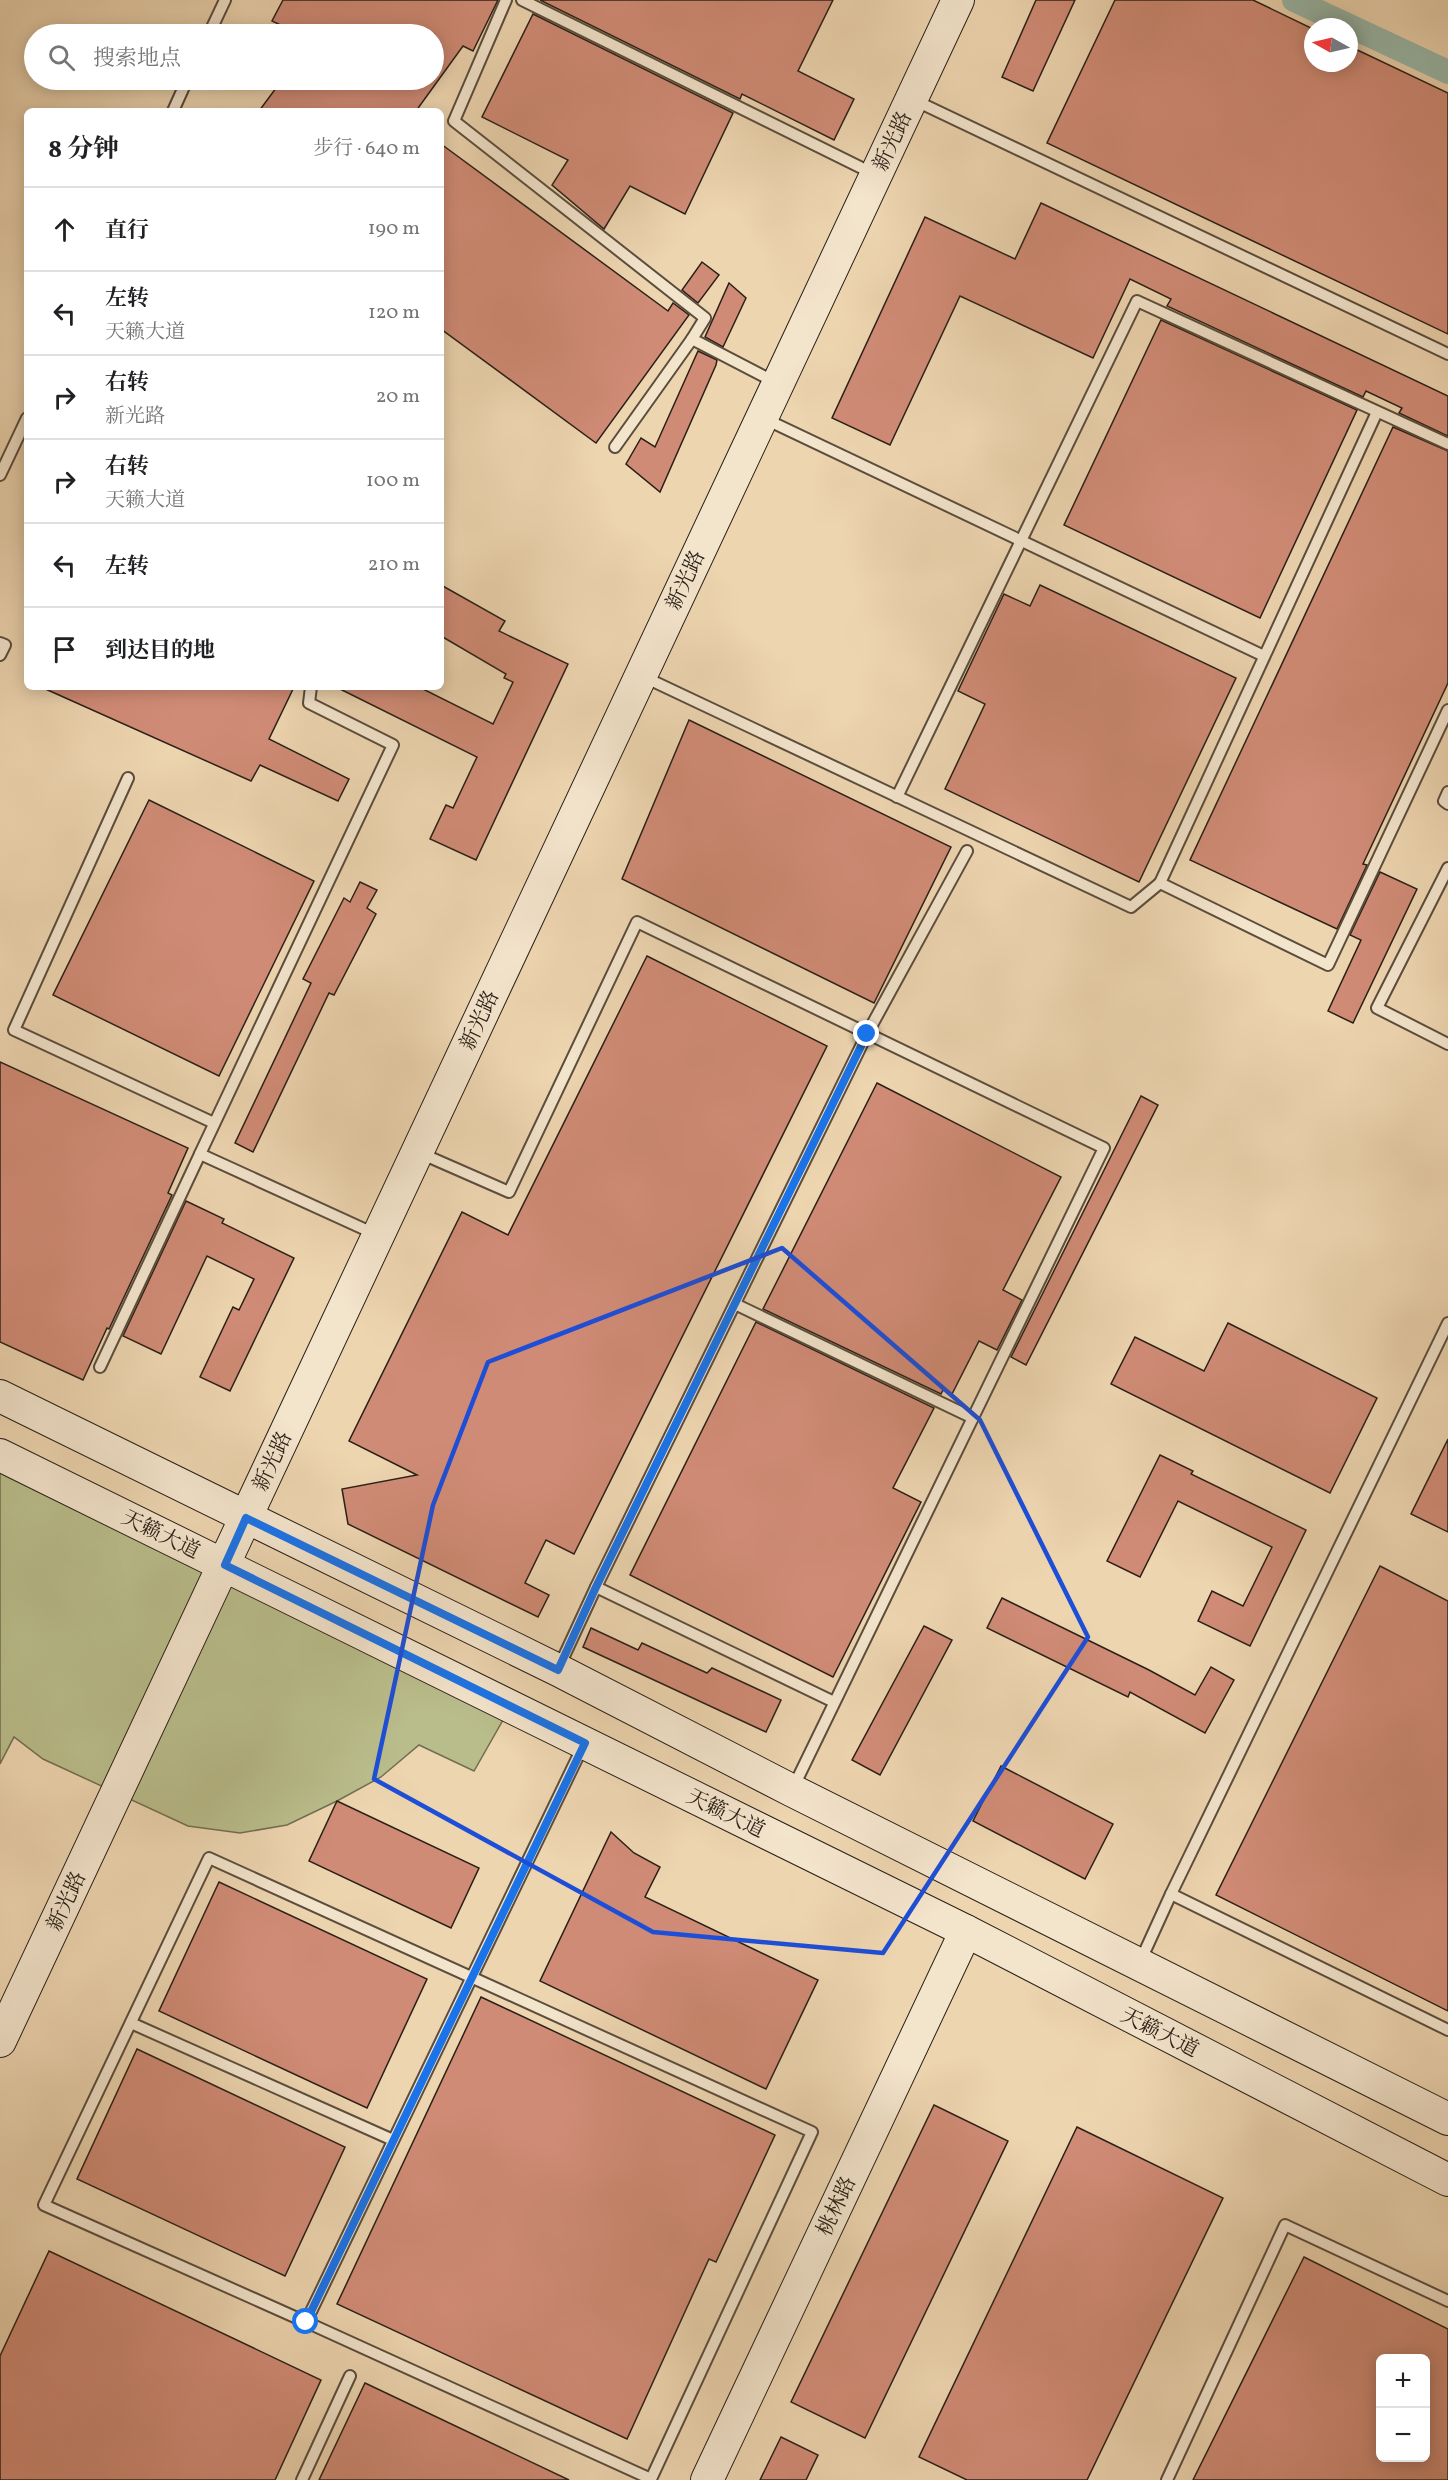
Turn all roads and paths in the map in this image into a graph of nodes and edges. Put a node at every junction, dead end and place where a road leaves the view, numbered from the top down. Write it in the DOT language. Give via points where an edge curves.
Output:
graph roads {
  1 [pos="225,0"];
  2 [pos="506,0"];
  3 [pos="522,0"];
  4 [pos="958,0"];
  5 [pos="214,24"];
  6 [pos="183,90"];
  7 [pos="912,99"];
  8 [pos="174,108"];
  9 [pos="876,175"];
  10 [pos="692,339"];
  11 [pos="1448,354"];
  12 [pos="777,383"];
  13 [pos="1377,412"];
  14 [pos="762,417"];
  15 [pos="24,424"];
  16 [pos="1448,444"];
  17 [pos="615,447"];
  18 [pos="0,475"];
  19 [pos="1021,540"];
  20 [pos="0,643"];
  21 [pos="0,655"];
  22 [pos="1264,656"];
  23 [pos="640,675"];
  24 [pos="311,690"];
  25 [pos="1448,710"];
  26 [pos="128,778"];
  27 [pos="1448,792"];
  28 [pos="897,796"];
  29 [pos="1448,804"];
  30 [pos="967,851"];
  31 [pos="1448,868"];
  32 [pos="1160,882"];
  33 [pos="867,1034"];
  34 [pos="1448,1044"];
  35 [pos="214,1123"];
  36 [pos="417,1151"];
  37 [pos="200,1154"];
  38 [pos="378,1235"];
  39 [pos="735,1304"];
  40 [pos="1448,1323"];
  41 [pos="100,1367"];
  42 [pos="0,1396"];
  43 [pos="973,1418"];
  44 [pos="0,1455"];
  45 [pos="246,1518"];
  46 [pos="225,1565"];
  47 [pos="596,1587"];
  48 [pos="558,1670"];
  49 [pos="834,1702"];
  50 [pos="585,1743"];
  51 [pos="791,1790"];
  52 [pos="1171,1894"];
  53 [pos="966,1931"];
  54 [pos="1139,1964"];
  55 [pos="471,1977"];
  56 [pos="131,2023"];
  57 [pos="1448,2030"];
  58 [pos="0,2041"];
  59 [pos="1448,2119"];
  60 [pos="393,2140"];
  61 [pos="1448,2180"];
  62 [pos="1446,2296"];
  63 [pos="306,2322"];
  64 [pos="350,2376"];
  65 [pos="302,2480"];
  66 [pos="707,2480"];
  67 [pos="1167,2480"];
  1 -- 5 [label="lane"];
  2 -- 10 [label="lane" via="454,121 705,318"];
  3 -- 9 [label="lane"];
  4 -- 7 [label="main road, 新光路"];
  6 -- 8 [label="lane"];
  7 -- 9 [label="main road, 新光路"];
  7 -- 11 [label="lane"];
  9 -- 12 [label="main road, 新光路"];
  10 -- 12 [label="lane"];
  10 -- 17 [label="lane"];
  12 -- 14 [label="main road, 新光路"];
  13 -- 16 [label="lane"];
  13 -- 19 [label="lane" via="1137,301"];
  13 -- 22 [label="lane"];
  14 -- 19 [label="lane"];
  14 -- 23 [label="main road, 新光路"];
  15 -- 18 [label="lane"];
  19 -- 22 [label="lane"];
  19 -- 28 [label="lane"];
  20 -- 21 [label="lane" via="5,645"];
  22 -- 32 [label="lane"];
  23 -- 28 [label="lane"];
  23 -- 36 [label="main road, 新光路"];
  24 -- 35 [label="lane" via="309,703 393,745"];
  25 -- 32 [label="lane" via="1328,965"];
  26 -- 35 [label="lane" via="14,1030"];
  27 -- 29 [label="lane" via="1443,801"];
  28 -- 32 [label="lane" via="1131,907"];
  30 -- 33 [label="lane"];
  31 -- 34 [label="lane" via="1377,1008"];
  33 -- 36 [label="lane" via="637,922 509,1192"];
  33 -- 39 [label="lane"];
  33 -- 43 [label="lane" via="1104,1148"];
  35 -- 37 [label="lane"];
  36 -- 38 [label="main road, 新光路"];
  37 -- 38 [label="lane"];
  37 -- 41 [label="lane"];
  38 -- 45 [label="main road, 新光路"];
  39 -- 43 [label="lane"];
  39 -- 47 [label="lane"];
  40 -- 52 [label="lane"];
  42 -- 45 [label="main road"];
  43 -- 49 [label="lane"];
  44 -- 46 [label="main road, 天籁大道"];
  45 -- 46 [label="main road, 新光路"];
  45 -- 48 [label="main road"];
  46 -- 50 [label="main road, 天籁大道"];
  46 -- 58 [label="main road, 新光路"];
  47 -- 48 [label="lane"];
  47 -- 49 [label="lane"];
  48 -- 51 [label="main road"];
  49 -- 51 [label="lane"];
  50 -- 53 [label="main road, 天籁大道"];
  50 -- 55 [label="lane"];
  51 -- 54 [label="main road"];
  52 -- 54 [label="lane"];
  52 -- 57 [label="lane"];
  53 -- 61 [label="main road, 天籁大道"];
  53 -- 66 [label="main road, 桃林路"];
  54 -- 59 [label="main road"];
  55 -- 56 [label="lane" via="209,1858"];
  55 -- 60 [label="lane"];
  55 -- 63 [label="lane" via="812,2132 651,2479"];
  56 -- 60 [label="lane"];
  56 -- 63 [label="lane" via="44,2205"];
  60 -- 63 [label="lane"];
  62 -- 67 [label="lane" via="1285,2225"];
  64 -- 65 [label="lane"];
}
